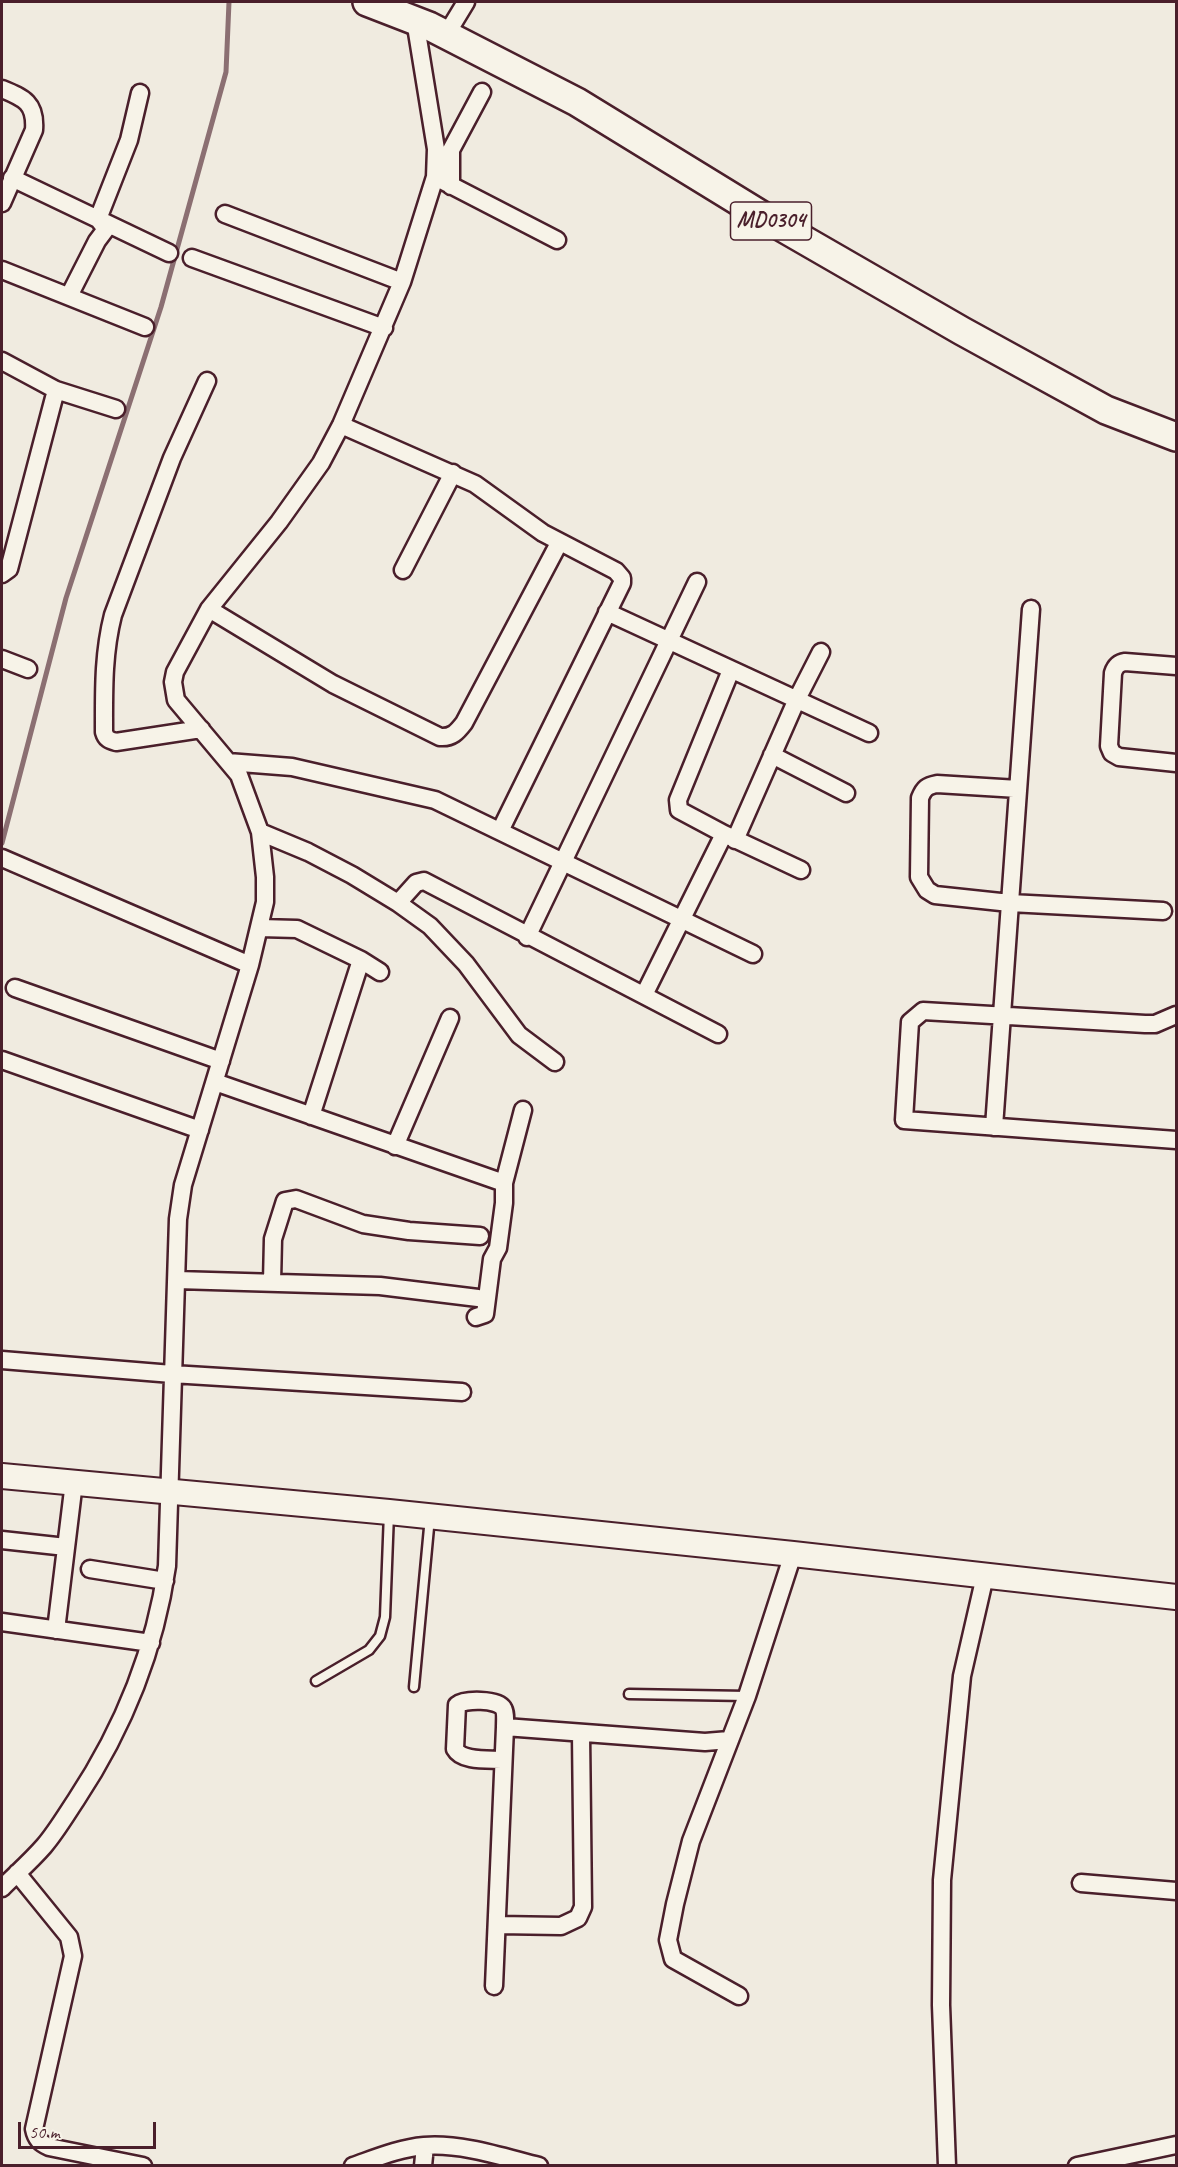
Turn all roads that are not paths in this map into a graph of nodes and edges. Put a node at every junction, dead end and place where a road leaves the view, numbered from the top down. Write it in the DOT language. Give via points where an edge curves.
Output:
graph roads {
  1 [pos="367,2"];
  2 [pos="466,2"];
  3 [pos="415,21"];
  4 [pos="446,35"];
  5 [pos="2,89"];
  6 [pos="482,92"];
  7 [pos="140,93"];
  8 [pos="435,177"];
  9 [pos="12,178"];
  10 [pos="451,186"];
  11 [pos="2,203"];
  12 [pos="225,214"];
  13 [pos="98,219"];
  14 [pos="557,240"];
  15 [pos="169,253"];
  16 [pos="192,258"];
  17 [pos="2,270"];
  18 [pos="402,282"];
  19 [pos="69,297"];
  20 [pos="145,327"];
  21 [pos="384,328"];
  22 [pos="2,361"];
  23 [pos="207,381"];
  24 [pos="56,390"];
  25 [pos="116,409"];
  26 [pos="341,425"];
  27 [pos="1176,437"];
  28 [pos="453,473"];
  29 [pos="559,543"];
  30 [pos="403,570"];
  31 [pos="2,574"];
  32 [pos="697,582"];
  33 [pos="209,609"];
  34 [pos="1031,609"];
  35 [pos="607,612"];
  36 [pos="669,641"];
  37 [pos="821,652"];
  38 [pos="2,659"];
  39 [pos="1176,666"];
  40 [pos="28,669"];
  41 [pos="731,670"];
  42 [pos="797,699"];
  43 [pos="201,729"];
  44 [pos="869,733"];
  45 [pos="772,755"];
  46 [pos="228,762"];
  47 [pos="1176,763"];
  48 [pos="1018,789"];
  49 [pos="846,793"];
  50 [pos="500,831"];
  51 [pos="260,832"];
  52 [pos="730,837"];
  53 [pos="2,858"];
  54 [pos="565,862"];
  55 [pos="801,870"];
  56 [pos="398,903"];
  57 [pos="1010,903"];
  58 [pos="1163,911"];
  59 [pos="681,919"];
  60 [pos="260,928"];
  61 [pos="527,937"];
  62 [pos="753,954"];
  63 [pos="362,960"];
  64 [pos="250,965"];
  65 [pos="380,972"];
  66 [pos="15,988"];
  67 [pos="644,995"];
  68 [pos="1176,1015"];
  69 [pos="1002,1016"];
  70 [pos="450,1018"];
  71 [pos="718,1034"];
  72 [pos="2,1060"];
  73 [pos="221,1061"];
  74 [pos="555,1062"];
  75 [pos="214,1082"];
  76 [pos="523,1110"];
  77 [pos="311,1116"];
  78 [pos="994,1127"];
  79 [pos="200,1130"];
  80 [pos="1176,1140"];
  81 [pos="395,1146"];
  82 [pos="504,1184"];
  83 [pos="480,1236"];
  84 [pos="177,1280"];
  85 [pos="272,1282"];
  86 [pos="478,1298"];
  87 [pos="476,1317"];
  88 [pos="2,1360"];
  89 [pos="172,1374"];
  90 [pos="462,1392"];
  91 [pos="2,1476"];
  92 [pos="74,1482"];
  93 [pos="169,1491"];
  94 [pos="389,1512"];
  95 [pos="430,1517"];
  96 [pos="2,1540"];
  97 [pos="66,1547"];
  98 [pos="794,1554"];
  99 [pos="90,1569"];
  100 [pos="985,1576"];
  101 [pos="165,1581"];
  102 [pos="1176,1597"];
  103 [pos="2,1622"];
  104 [pos="56,1630"];
  105 [pos="151,1643"];
  106 [pos="316,1681"];
  107 [pos="414,1687"];
  108 [pos="629,1694"];
  109 [pos="747,1696"];
  110 [pos="505,1727"];
  111 [pos="581,1734"];
  112 [pos="729,1740"];
  113 [pos="503,1760"];
  114 [pos="17,1873"];
  115 [pos="1081,1883"];
  116 [pos="2,1888"];
  117 [pos="1176,1891"];
  118 [pos="498,1925"];
  119 [pos="494,1986"];
  120 [pos="739,1996"];
  121 [pos="1176,2145"];
  122 [pos="425,2146"];
  123 [pos="515,2162"];
  124 [pos="143,2166"];
  125 [pos="353,2166"];
  126 [pos="423,2166"];
  127 [pos="539,2166"];
  128 [pos="947,2166"];
  129 [pos="1077,2166"];
  1 -- 3 [label="main road, MD0304"];
  2 -- 4 [label="street"];
  3 -- 4 [label="main road, MD0304"];
  3 -- 8 [label="street" via="436,149"];
  4 -- 27 [label="main road, MD0304" via="577,102 766,218 962,331 1106,410"];
  5 -- 9 [label="street" via="22,97 35,119 34,130"];
  6 -- 10 [label="street" via="451,150"];
  7 -- 13 [label="street" via="129,140"];
  8 -- 10 [label="street"];
  8 -- 18 [label="street"];
  9 -- 11 [label="street"];
  9 -- 13 [label="street"];
  10 -- 14 [label="street"];
  12 -- 18 [label="street"];
  13 -- 15 [label="street"];
  13 -- 19 [label="street" via="106,229"];
  16 -- 21 [label="street"];
  17 -- 19 [label="street"];
  18 -- 21 [label="street"];
  19 -- 20 [label="street"];
  21 -- 26 [label="street"];
  22 -- 24 [label="street"];
  23 -- 43 [label="street" via="172,458 117,605 107,639 104,672 104,732 110,740"];
  24 -- 25 [label="street"];
  24 -- 31 [label="street" via="9,569"];
  26 -- 28 [label="street"];
  26 -- 33 [label="street" via="321,463 279,522"];
  28 -- 29 [label="street"];
  28 -- 30 [label="street"];
  29 -- 33 [label="street" via="464,723 448,737 440,737 333,684"];
  29 -- 35 [label="street" via="620,574 622,583"];
  32 -- 36 [label="street"];
  33 -- 43 [label="street" via="173,682 176,700"];
  34 -- 48 [label="street"];
  35 -- 36 [label="street"];
  35 -- 50 [label="street"];
  36 -- 41 [label="street"];
  36 -- 54 [label="street"];
  37 -- 42 [label="street"];
  38 -- 40 [label="street"];
  39 -- 47 [label="street" via="1125,662 1115,668 1109,746 1119,757"];
  41 -- 42 [label="street"];
  41 -- 52 [label="street" via="678,800 683,814"];
  42 -- 44 [label="street"];
  42 -- 45 [label="street"];
  43 -- 46 [label="street"];
  45 -- 49 [label="street"];
  45 -- 52 [label="street"];
  46 -- 50 [label="street" via="292,767 435,800"];
  46 -- 51 [label="street" via="238,774"];
  48 -- 57 [label="street"];
  48 -- 57 [label="street" via="937,784 923,790 920,798 921,883 935,895"];
  50 -- 54 [label="street"];
  51 -- 56 [label="street" via="308,852"];
  51 -- 60 [label="street" via="265,877"];
  52 -- 55 [label="street"];
  52 -- 59 [label="street"];
  53 -- 64 [label="street"];
  54 -- 59 [label="street"];
  54 -- 61 [label="street"];
  56 -- 61 [label="street" via="416,883 424,882"];
  56 -- 74 [label="street" via="430,926 466,964 519,1035"];
  57 -- 58 [label="street"];
  57 -- 69 [label="street"];
  59 -- 62 [label="street"];
  59 -- 67 [label="street"];
  60 -- 63 [label="street" via="297,929"];
  60 -- 64 [label="street"];
  61 -- 67 [label="street"];
  63 -- 65 [label="street"];
  63 -- 77 [label="street"];
  64 -- 73 [label="street"];
  66 -- 73 [label="street"];
  67 -- 71 [label="street"];
  68 -- 69 [label="street" via="1155,1024"];
  69 -- 78 [label="street"];
  69 -- 78 [label="street" via="923,1011 910,1022 904,1120"];
  70 -- 81 [label="street"];
  72 -- 79 [label="street"];
  73 -- 75 [label="street"];
  75 -- 77 [label="street"];
  75 -- 79 [label="street"];
  76 -- 82 [label="street"];
  77 -- 81 [label="street"];
  78 -- 80 [label="street"];
  79 -- 84 [label="street" via="183,1185"];
  81 -- 82 [label="street"];
  82 -- 87 [label="street" via="498,1248 492,1259 485,1314"];
  83 -- 85 [label="street" via="409,1232 363,1224 296,1199 285,1201 273,1239"];
  84 -- 85 [label="street"];
  84 -- 89 [label="street"];
  85 -- 86 [label="street" via="381,1286"];
  88 -- 89 [label="street"];
  89 -- 90 [label="street"];
  89 -- 93 [label="street"];
  91 -- 92 [label="street"];
  92 -- 93 [label="street"];
  92 -- 97 [label="street"];
  93 -- 94 [label="street"];
  93 -- 101 [label="street"];
  94 -- 95 [label="street"];
  94 -- 106 [label="lane" via="385,1617 380,1636 369,1650"];
  95 -- 98 [label="street"];
  95 -- 107 [label="lane"];
  96 -- 97 [label="street"];
  97 -- 104 [label="street"];
  98 -- 100 [label="street"];
  98 -- 109 [label="street"];
  99 -- 101 [label="street"];
  100 -- 102 [label="street"];
  100 -- 128 [label="street" via="962,1676 942,1880 941,2005"];
  101 -- 105 [label="street"];
  103 -- 104 [label="street"];
  104 -- 105 [label="street"];
  105 -- 114 [label="street" via="122,1720 98,1767 45,1845"];
  108 -- 109 [label="lane"];
  109 -- 112 [label="street"];
  110 -- 111 [label="street"];
  110 -- 113 [label="street"];
  110 -- 113 [label="street" via="501,1705 467,1701 457,1705 457,1753"];
  111 -- 112 [label="street"];
  111 -- 118 [label="street" via="583,1907 578,1918 561,1926"];
  112 -- 120 [label="street" via="691,1841 668,1940 673,1959"];
  113 -- 118 [label="street"];
  114 -- 116 [label="street"];
  114 -- 124 [label="street" via="69,1937 73,1956 34,2129 36,2137 49,2147"];
  115 -- 117 [label="street"];
  118 -- 119 [label="street"];
  121 -- 129 [label="street"];
  122 -- 123 [label="street" via="461,2148"];
  122 -- 125 [label="street"];
  122 -- 126 [label="street"];
  123 -- 127 [label="street"];
}
